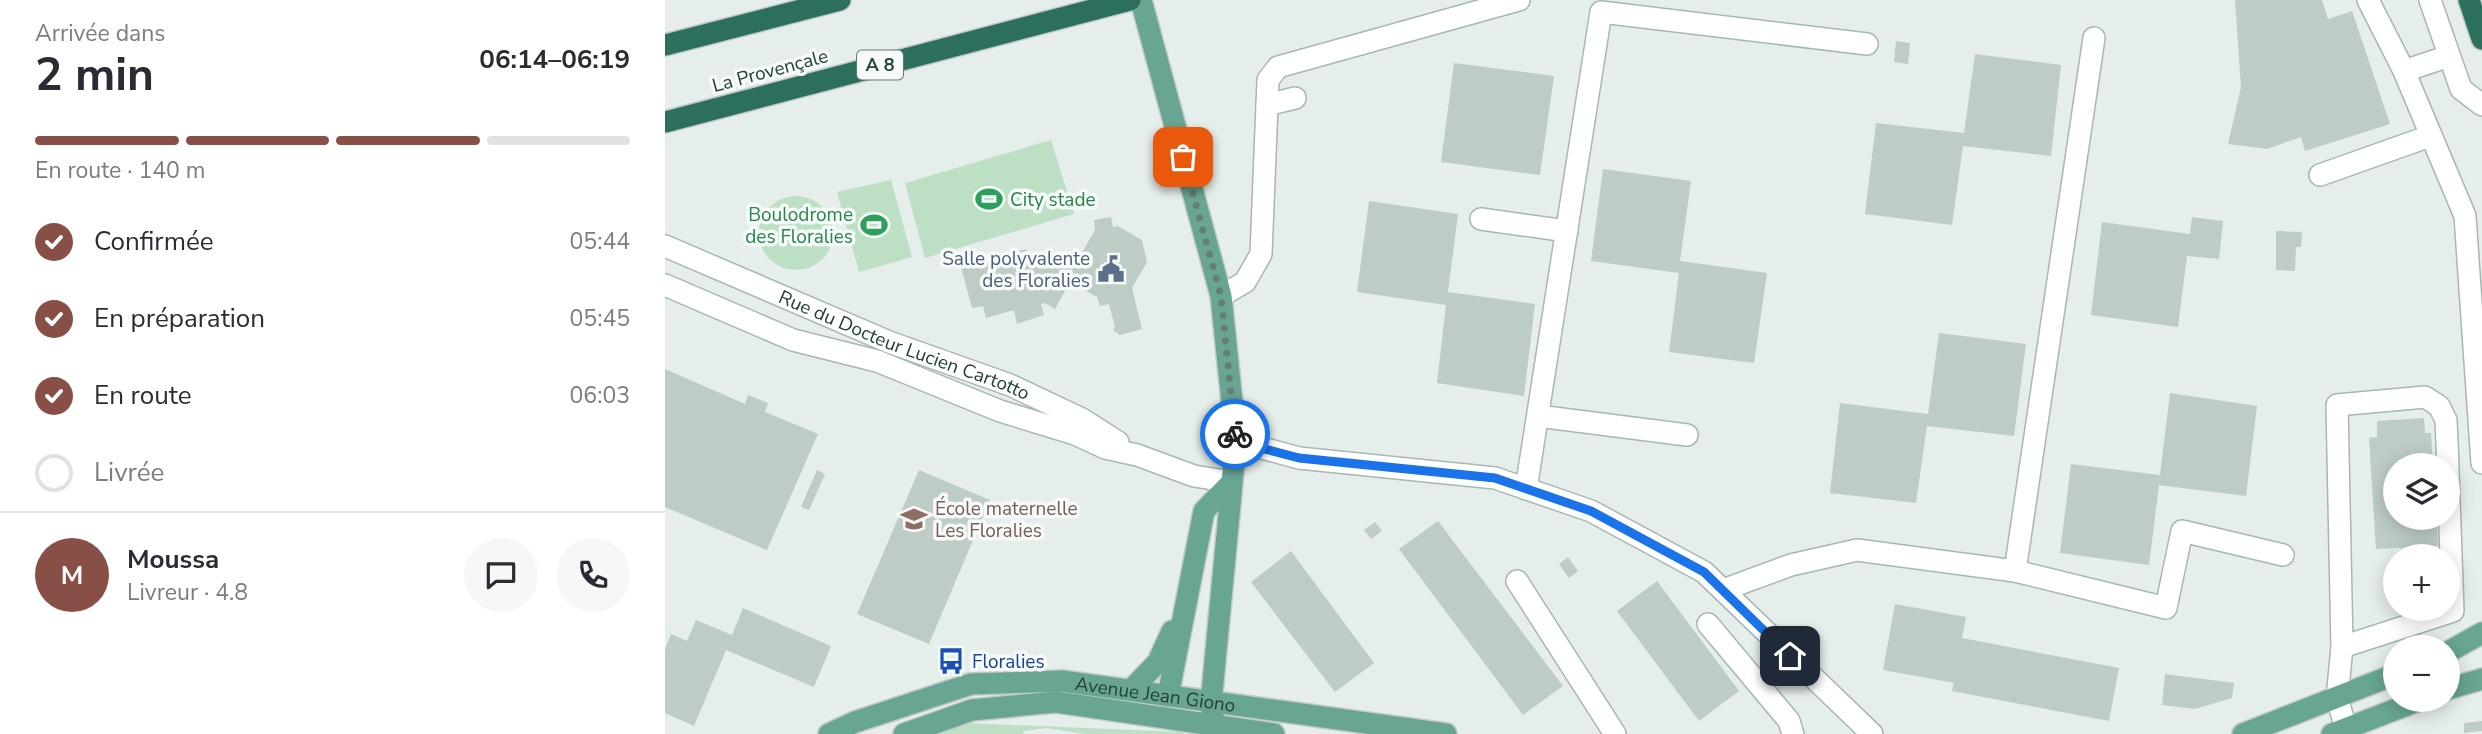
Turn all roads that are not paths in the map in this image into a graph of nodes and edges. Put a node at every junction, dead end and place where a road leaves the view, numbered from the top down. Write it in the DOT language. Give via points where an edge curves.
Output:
graph roads {
  1 [pos="840,0"];
  2 [pos="1130,0"];
  3 [pos="1141,0"];
  4 [pos="1519,0"];
  5 [pos="2368,0"];
  6 [pos="2430,0"];
  7 [pos="2469,0"];
  8 [pos="2094,38"];
  9 [pos="2482,39"];
  10 [pos="1867,44"];
  11 [pos="665,45"];
  12 [pos="2449,55"];
  13 [pos="2404,71"];
  14 [pos="1295,98"];
  15 [pos="1267,105"];
  16 [pos="2482,105"];
  17 [pos="665,122"];
  18 [pos="2430,136"];
  19 [pos="2320,175"];
  20 [pos="1481,219"];
  21 [pos="1567,231"];
  22 [pos="665,246"];
  23 [pos="665,285"];
  24 [pos="1221,296"];
  25 [pos="1538,416"];
  26 [pos="1687,435"];
  27 [pos="1235,441"];
  28 [pos="2448,453"];
  29 [pos="1137,455"];
  30 [pos="2482,463"];
  31 [pos="1232,482"];
  32 [pos="1526,489"];
  33 [pos="2450,530"];
  34 [pos="2283,555"];
  35 [pos="2015,571"];
  36 [pos="1517,581"];
  37 [pos="1723,590"];
  38 [pos="1188,594"];
  39 [pos="1708,624"];
  40 [pos="2482,633"];
  41 [pos="2460,645"];
  42 [pos="2342,647"];
  43 [pos="2383,679"];
  44 [pos="2482,679"];
  45 [pos="2460,685"];
  46 [pos="1131,690"];
  47 [pos="1168,696"];
  48 [pos="2337,698"];
  49 [pos="2389,712"];
  50 [pos="1214,720"];
  51 [pos="2339,731"];
  52 [pos="1868,732"];
  53 [pos="829,734"];
  54 [pos="904,734"];
  55 [pos="1274,734"];
  56 [pos="1446,734"];
  57 [pos="1615,734"];
  58 [pos="1793,734"];
  59 [pos="2243,734"];
  1 -- 11 [label="highway"];
  2 -- 17 [label="highway, La Provençale / A 8"];
  3 -- 24 [label="main road"];
  4 -- 15 [label="street" via="1278,66 1268,80"];
  5 -- 13 [label="street"];
  6 -- 12 [label="street"];
  7 -- 9 [label="highway"];
  8 -- 35 [label="street"];
  10 -- 21 [label="street" via="1601,12"];
  12 -- 13 [label="street"];
  12 -- 16 [label="street" via="2461,89"];
  13 -- 18 [label="street"];
  14 -- 15 [label="street"];
  15 -- 24 [label="street" via="1261,254 1245,282"];
  18 -- 19 [label="street"];
  18 -- 30 [label="street" via="2465,216"];
  20 -- 21 [label="street"];
  21 -- 25 [label="street"];
  22 -- 29 [label="street, Rue du Docteur Lucien Cartotto" via="889,342 1010,385 1082,419"];
  23 -- 29 [label="street, Rue du Docteur Lucien Cartotto" via="793,340 877,361 1000,411"];
  24 -- 27 [label="main road"];
  25 -- 26 [label="street"];
  25 -- 32 [label="street"];
  27 -- 31 [label="main road"];
  27 -- 32 [label="street" via="1299,458 1495,478"];
  28 -- 42 [label="street" via="2447,420 2439,406 2425,397 2337,405"];
  29 -- 31 [label="street, Rue du Docteur Lucien Cartotto" via="1194,476"];
  31 -- 38 [label="main road" via="1204,511"];
  31 -- 50 [label="main road"];
  32 -- 37 [label="street" via="1591,511 1704,572"];
  33 -- 42 [label="street" via="2453,611"];
  34 -- 35 [label="street" via="2182,531 2166,608"];
  35 -- 37 [label="street" via="1857,550 1791,565"];
  36 -- 57 [label="street"];
  37 -- 52 [label="street"];
  38 -- 46 [label="main road" via="1158,662"];
  38 -- 47 [label="main road"];
  39 -- 58 [label="street" via="1789,721"];
  40 -- 41 [label="main road"];
  42 -- 48 [label="street"];
  43 -- 48 [label="main road"];
  44 -- 45 [label="main road"];
  46 -- 47 [label="main road, Avenue Jean Giono"];
  46 -- 53 [label="main road, Avenue Jean Giono" via="1062,681 971,684"];
  47 -- 50 [label="main road, Avenue Jean Giono"];
  48 -- 51 [label="street"];
  48 -- 59 [label="main road"];
  49 -- 51 [label="main road"];
  50 -- 54 [label="main road, Avenue Jean Giono" via="1056,702 972,710"];
  50 -- 55 [label="main road, Avenue Jean Giono"];
  50 -- 56 [label="main road, Avenue Jean Giono"];
}
